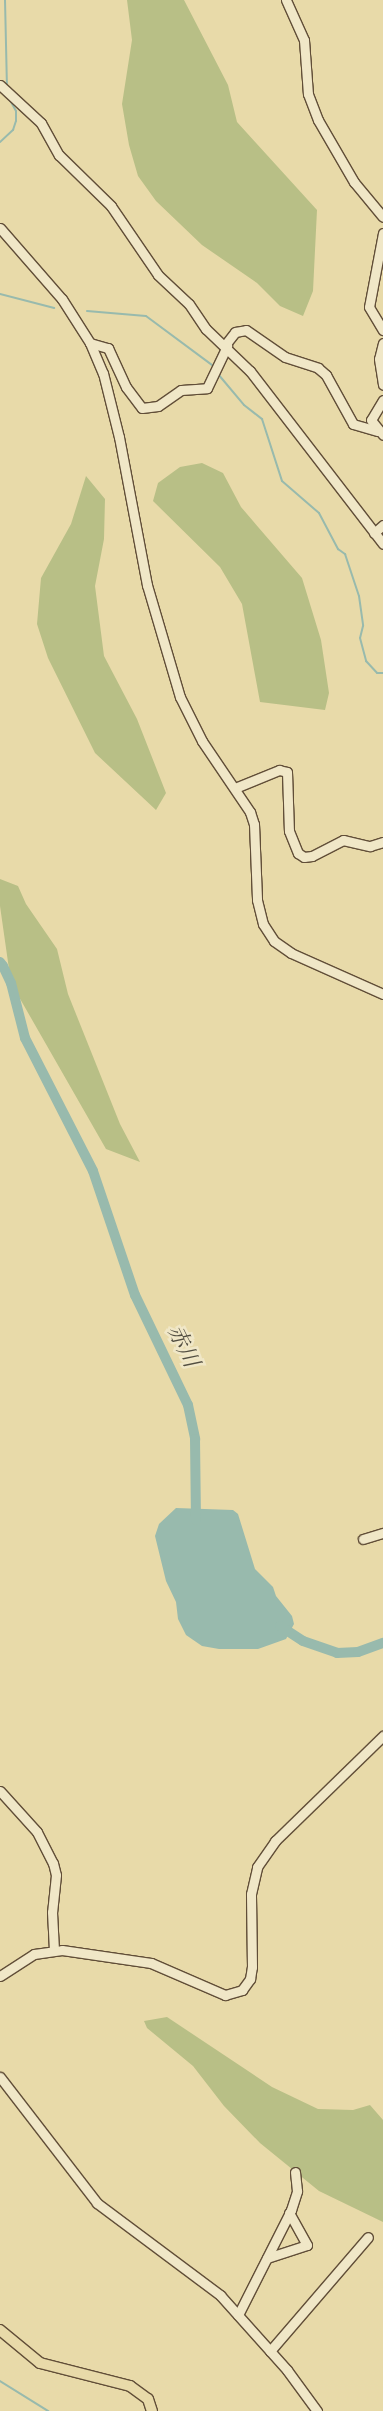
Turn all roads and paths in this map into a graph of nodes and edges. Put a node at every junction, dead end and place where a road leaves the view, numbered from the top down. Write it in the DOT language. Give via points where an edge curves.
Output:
graph roads {
  1 [pos="286,0"];
  2 [pos="5,90"];
  3 [pos="383,217"];
  4 [pos="0,228"];
  5 [pos="383,233"];
  6 [pos="383,330"];
  7 [pos="90,343"];
  8 [pos="383,343"];
  9 [pos="226,345"];
  10 [pos="383,386"];
  11 [pos="383,400"];
  12 [pos="380,433"];
  13 [pos="383,525"];
  14 [pos="374,533"];
  15 [pos="383,544"];
  16 [pos="235,788"];
  17 [pos="383,842"];
  18 [pos="383,994"];
  19 [pos="383,1533"];
  20 [pos="363,1539"];
  21 [pos="383,1736"];
  22 [pos="0,1791"];
  23 [pos="54,1950"];
  24 [pos="0,1976"];
  25 [pos="0,2077"];
  26 [pos="296,2172"];
  27 [pos="289,2214"];
  28 [pos="368,2237"];
  29 [pos="267,2258"];
  30 [pos="238,2315"];
  31 [pos="0,2330"];
  32 [pos="270,2351"];
  33 [pos="152,2411"];
  34 [pos="318,2411"];
  1 -- 3 [label="street" via="304,40 308,94 318,120 354,182"];
  2 -- 9 [label="street" via="41,122 62,158 112,206 158,275 189,304 206,329"];
  4 -- 7 [label="street" via="53,288"];
  5 -- 6 [label="street" via="369,307"];
  7 -- 9 [label="street" via="108,348 126,387 142,408 158,406 181,390 207,388"];
  7 -- 16 [label="street" via="111,403 142,562 180,697 202,741"];
  8 -- 10 [label="street" via="379,358"];
  9 -- 12 [label="street" via="235,332 246,330 285,357 318,368 326,375 353,424"];
  9 -- 14 [label="street" via="342,487"];
  11 -- 12 [label="street" via="371,420"];
  13 -- 14 [label="street"];
  14 -- 15 [label="street"];
  16 -- 17 [label="street" via="279,770 287,772 289,831 298,853 304,857 343,840 370,846"];
  16 -- 18 [label="street" via="254,824 257,900 268,932 291,953"];
  19 -- 20 [label="street"];
  21 -- 23 [label="street" via="275,1841 257,1867 251,1894 252,1967 250,1979 242,1990 225,1995 151,1963"];
  22 -- 23 [label="street" via="37,1832 54,1863"];
  23 -- 24 [label="street" via="34,1954"];
  25 -- 30 [label="street" via="97,2203 204,2280"];
  26 -- 27 [label="street" via="297,2191"];
  27 -- 29 [label="street"];
  27 -- 29 [label="street" via="307,2245"];
  28 -- 32 [label="street"];
  29 -- 30 [label="street"];
  30 -- 32 [label="street"];
  31 -- 33 [label="main road" via="40,2363 130,2386 148,2398"];
  32 -- 34 [label="street"];
}
